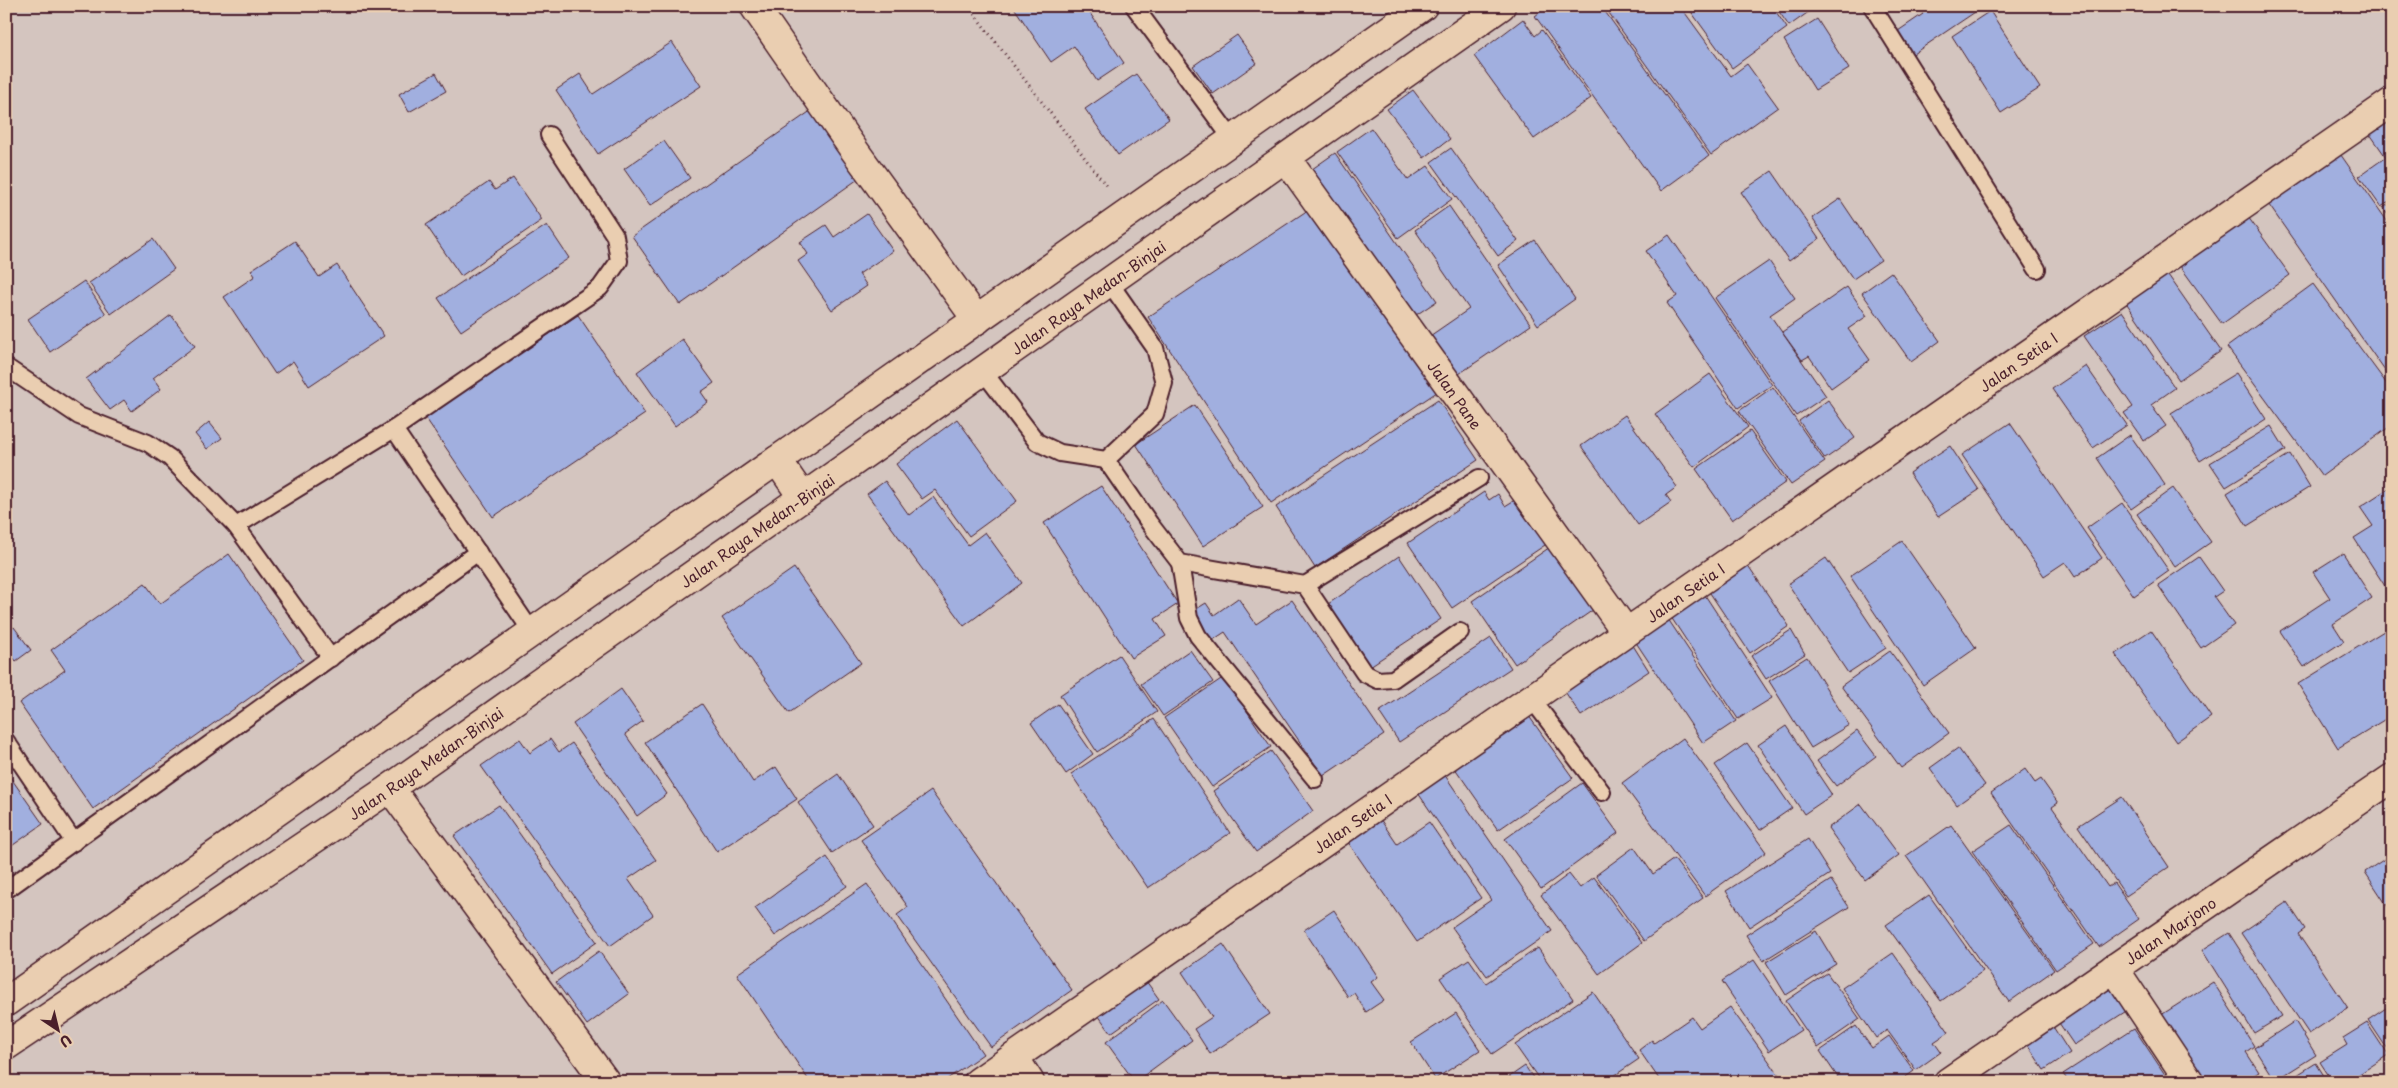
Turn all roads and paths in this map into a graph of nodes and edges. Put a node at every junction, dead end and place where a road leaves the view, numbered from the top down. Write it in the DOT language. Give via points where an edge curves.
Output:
graph roads {
  1 [pos="754,6"];
  2 [pos="968,6"];
  3 [pos="1134,6"];
  4 [pos="1424,6"];
  5 [pos="1502,6"];
  6 [pos="1872,6"];
  7 [pos="2392,102"];
  8 [pos="549,135"];
  9 [pos="1233,140"];
  10 [pos="1286,158"];
  11 [pos="1128,214"];
  12 [pos="2037,270"];
  13 [pos="1109,282"];
  14 [pos="977,320"];
  15 [pos="6,367"];
  16 [pos="982,371"];
  17 [pos="394,429"];
  18 [pos="777,460"];
  19 [pos="1106,460"];
  20 [pos="1479,478"];
  21 [pos="803,498"];
  22 [pos="236,526"];
  23 [pos="478,552"];
  24 [pos="1180,564"];
  25 [pos="1305,585"];
  26 [pos="532,632"];
  27 [pos="1460,632"];
  28 [pos="1626,632"];
  29 [pos="330,658"];
  30 [pos="1531,698"];
  31 [pos="6,741"];
  32 [pos="2392,778"];
  33 [pos="1315,779"];
  34 [pos="390,788"];
  35 [pos="1602,792"];
  36 [pos="74,842"];
  37 [pos="6,890"];
  38 [pos="2114,968"];
  39 [pos="6,1002"];
  40 [pos="6,1046"];
  41 [pos="1014,1056"];
  42 [pos="606,1082"];
  43 [pos="978,1082"];
  44 [pos="1030,1082"];
  45 [pos="1948,1082"];
  46 [pos="2190,1082"];
  1 -- 14 [label="main road"];
  2 -- 11 [label="path"];
  3 -- 9 [label="lane"];
  4 -- 9 [label="main road"];
  5 -- 10 [label="main road, Jalan Raya Medan-Binjai"];
  6 -- 12 [label="lane"];
  7 -- 28 [label="main road, Jalan Setia I"];
  8 -- 17 [label="lane" via="615,236 619,261 600,288"];
  9 -- 11 [label="main road"];
  10 -- 13 [label="main road, Jalan Raya Medan-Binjai"];
  10 -- 28 [label="main road, Jalan Pane"];
  11 -- 14 [label="main road"];
  13 -- 16 [label="main road, Jalan Raya Medan-Binjai"];
  13 -- 19 [label="lane" via="1155,348 1164,383 1155,414"];
  14 -- 18 [label="main road"];
  15 -- 22 [label="lane" via="79,416 148,443 170,458"];
  16 -- 19 [label="lane" via="1037,442 1060,453"];
  16 -- 21 [label="main road, Jalan Raya Medan-Binjai"];
  17 -- 22 [label="lane"];
  17 -- 23 [label="lane"];
  18 -- 21 [label="main road"];
  18 -- 26 [label="main road"];
  19 -- 24 [label="lane"];
  20 -- 25 [label="lane"];
  21 -- 34 [label="main road, Jalan Raya Medan-Binjai"];
  22 -- 29 [label="lane"];
  23 -- 26 [label="lane"];
  23 -- 29 [label="lane"];
  24 -- 25 [label="lane"];
  24 -- 33 [label="lane" via="1189,618 1198,636"];
  25 -- 27 [label="lane" via="1364,673 1378,680 1393,679"];
  26 -- 39 [label="main road"];
  28 -- 30 [label="main road, Jalan Setia I"];
  29 -- 36 [label="lane"];
  30 -- 35 [label="lane"];
  30 -- 41 [label="main road, Jalan Setia I"];
  31 -- 36 [label="lane"];
  32 -- 38 [label="main road, Jalan Marjono"];
  34 -- 40 [label="main road, Jalan Raya Medan-Binjai"];
  34 -- 42 [label="main road"];
  36 -- 37 [label="lane"];
  38 -- 45 [label="main road, Jalan Marjono"];
  38 -- 46 [label="main road"];
  41 -- 43 [label="main road, Jalan Setia I"];
  41 -- 44 [label="main road"];
}
